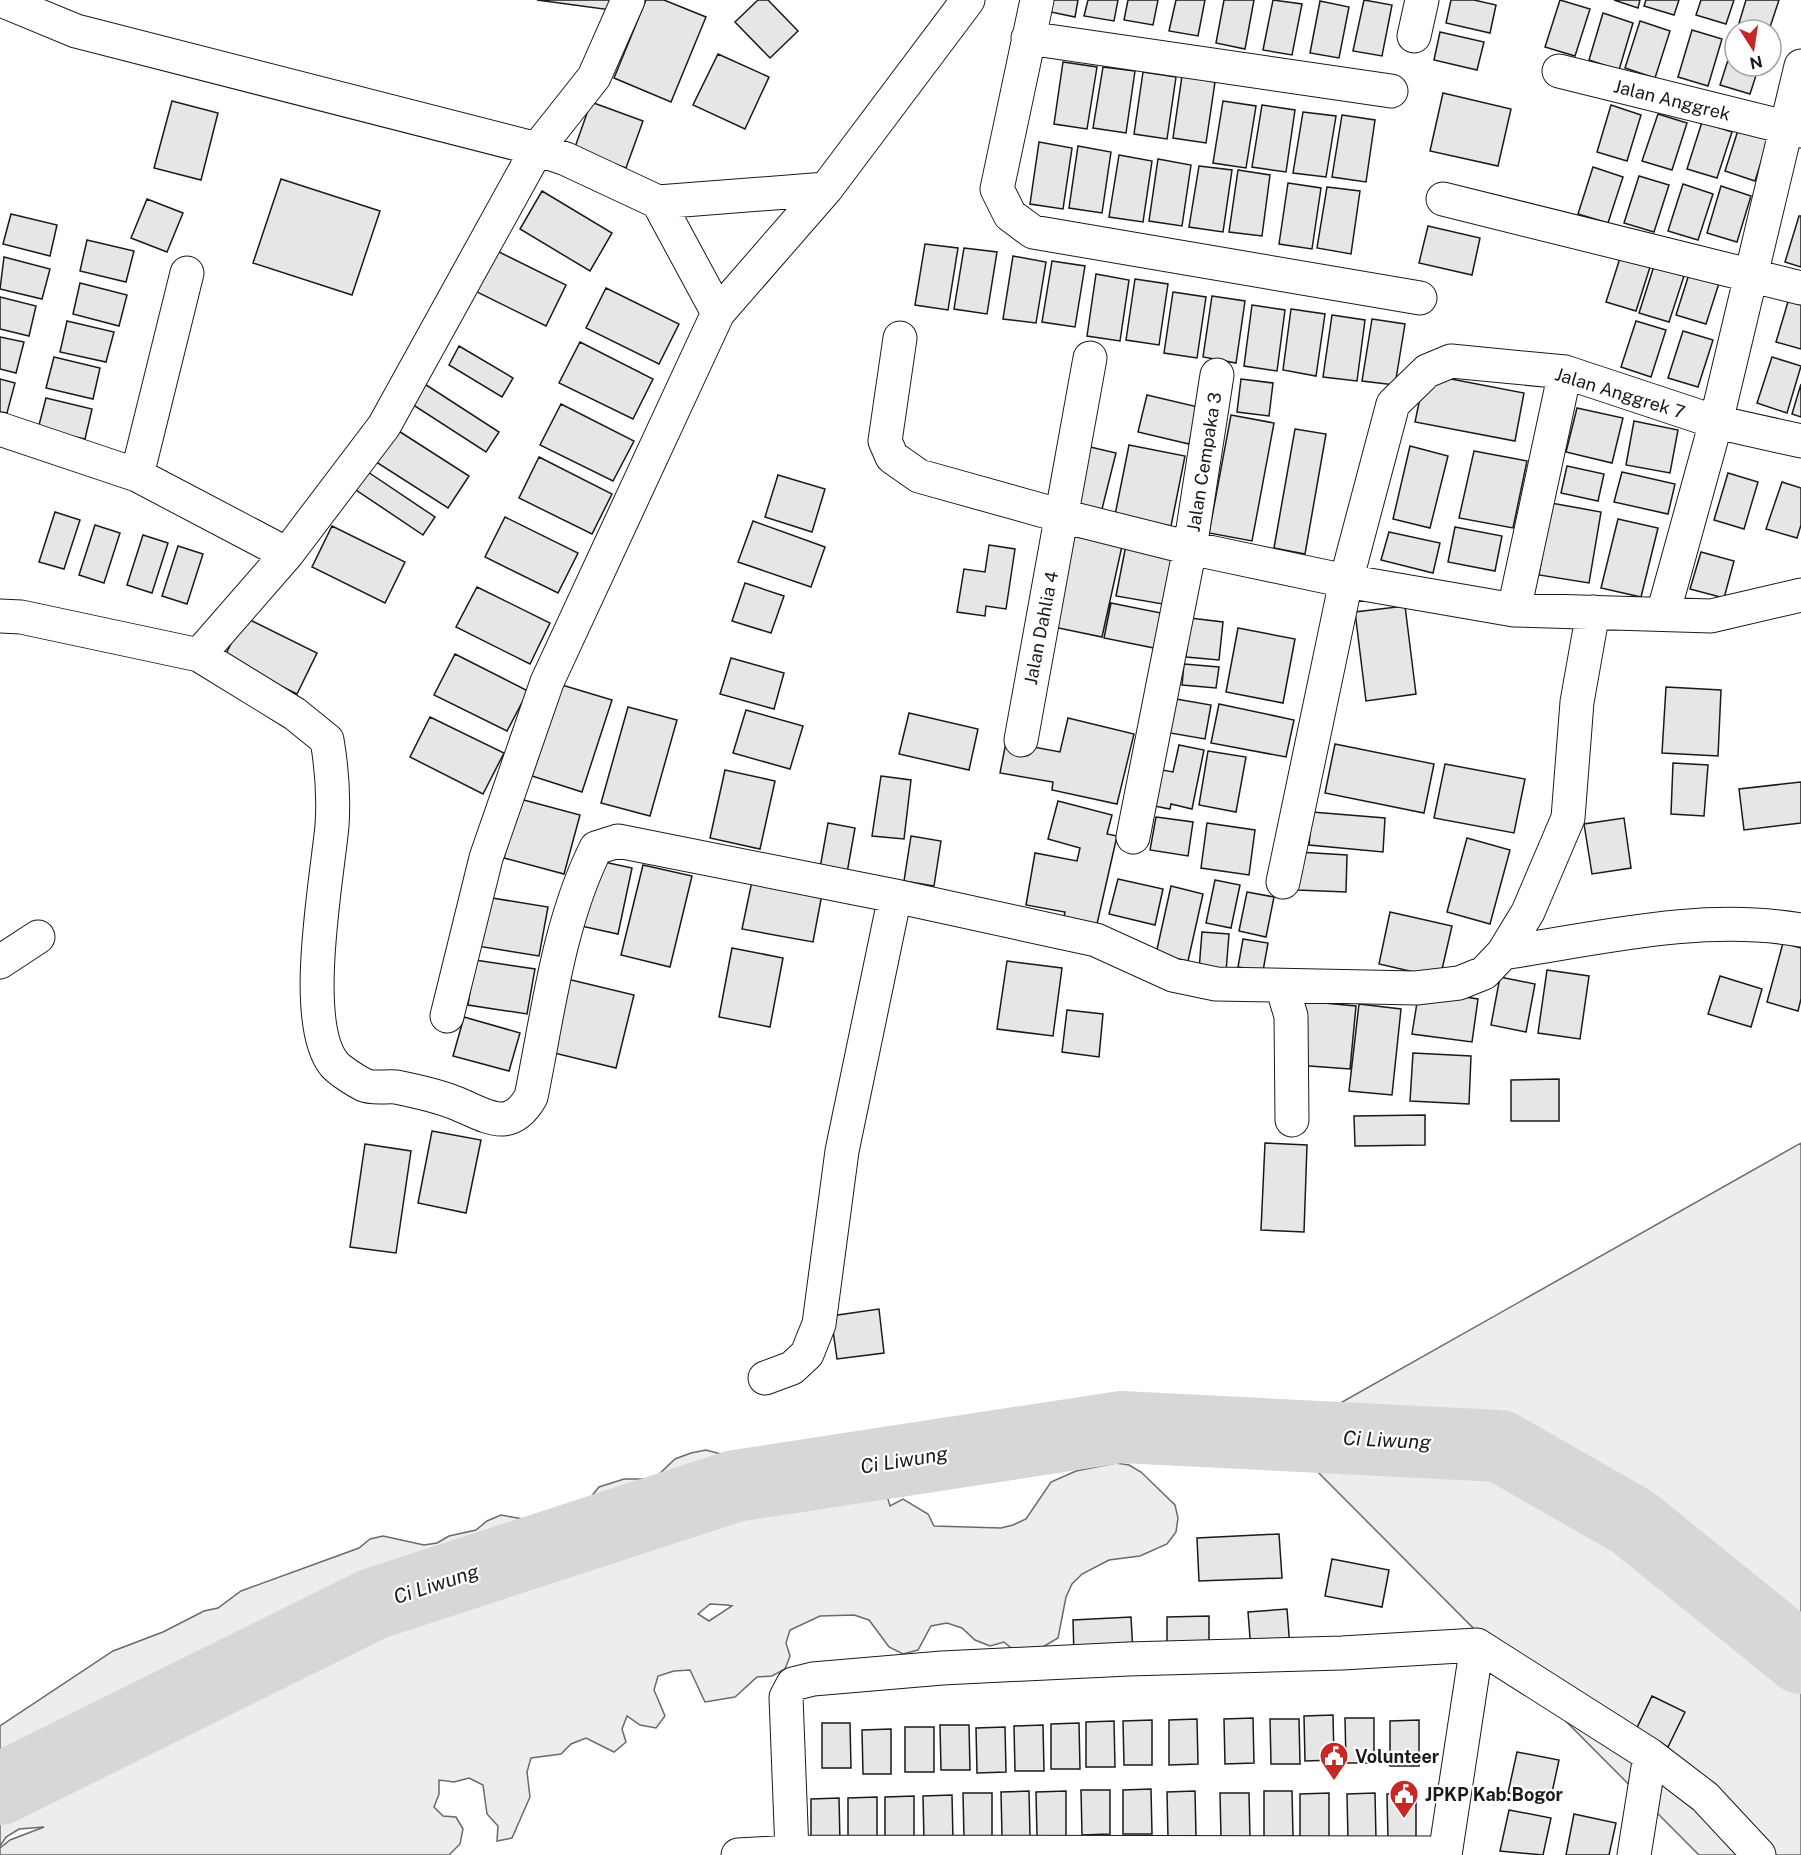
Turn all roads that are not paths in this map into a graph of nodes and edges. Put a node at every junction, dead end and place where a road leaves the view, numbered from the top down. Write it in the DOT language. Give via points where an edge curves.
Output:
graph roads {
  1 [pos="1,0"];
  2 [pos="628,0"];
  3 [pos="968,0"];
  4 [pos="1037,0"];
  5 [pos="1422,0"];
  6 [pos="1414,36"];
  7 [pos="1028,38"];
  8 [pos="1801,66"];
  9 [pos="1559,71"];
  10 [pos="1391,91"];
  11 [pos="1793,130"];
  12 [pos="537,149"];
  13 [pos="826,189"];
  14 [pos="1443,199"];
  15 [pos="658,202"];
  16 [pos="187,273"];
  17 [pos="1749,277"];
  18 [pos="1801,288"];
  19 [pos="1420,297"];
  20 [pos="718,313"];
  21 [pos="900,338"];
  22 [pos="1090,358"];
  23 [pos="1565,372"];
  24 [pos="1218,375"];
  25 [pos="1716,422"];
  26 [pos="0,429"];
  27 [pos="1801,441"];
  28 [pos="137,475"];
  29 [pos="1062,516"];
  30 [pos="1190,548"];
  31 [pos="287,554"];
  32 [pos="1346,581"];
  33 [pos="1801,595"];
  34 [pos="1514,610"];
  35 [pos="1593,612"];
  36 [pos="1663,614"];
  37 [pos="0,616"];
  38 [pos="199,655"];
  39 [pos="1021,740"];
  40 [pos="1132,837"];
  41 [pos="1283,882"];
  42 [pos="895,896"];
  43 [pos="1801,930"];
  44 [pos="38,937"];
  45 [pos="1503,953"];
  46 [pos="0,963"];
  47 [pos="1282,986"];
  48 [pos="447,1016"];
  49 [pos="1292,1120"];
  50 [pos="765,1377"];
  51 [pos="1477,1645"];
  52 [pos="1650,1755"];
  53 [pos="792,1852"];
  54 [pos="1445,1854"];
  55 [pos="738,1855"];
  56 [pos="1634,1855"];
  57 [pos="1759,1855"];
  1 -- 12 [label="street" via="76,31"];
  2 -- 12 [label="street" via="594,77"];
  3 -- 13 [label="street"];
  4 -- 7 [label="street"];
  5 -- 6 [label="street"];
  7 -- 10 [label="street"];
  7 -- 19 [label="street" via="997,189 1010,215 1033,232"];
  8 -- 11 [label="street"];
  9 -- 11 [label="street, Jalan Anggrek"];
  11 -- 17 [label="street"];
  12 -- 15 [label="street"];
  12 -- 31 [label="street" via="384,426"];
  13 -- 15 [label="street"];
  13 -- 20 [label="street"];
  14 -- 17 [label="street"];
  15 -- 20 [label="street"];
  16 -- 28 [label="street"];
  17 -- 18 [label="street"];
  17 -- 25 [label="street"];
  20 -- 48 [label="street" via="547,682 486,858"];
  21 -- 29 [label="street" via="885,427 885,441 892,457 919,476"];
  22 -- 29 [label="street, Jalan Dahlia 4"];
  23 -- 25 [label="street, Jalan Anggrek 7"];
  23 -- 32 [label="street, Jalan Anggrek 7" via="1451,361 1427,371 1394,404"];
  23 -- 34 [label="street"];
  24 -- 30 [label="street, Jalan Cempaka 3"];
  25 -- 27 [label="street, Jalan Anggrek 7"];
  25 -- 36 [label="street"];
  26 -- 28 [label="street"];
  28 -- 31 [label="street"];
  29 -- 30 [label="street"];
  29 -- 39 [label="street, Jalan Dahlia 4"];
  30 -- 32 [label="street"];
  30 -- 40 [label="street, Jalan Cempaka 3"];
  31 -- 38 [label="street"];
  32 -- 34 [label="street"];
  32 -- 41 [label="street"];
  33 -- 36 [label="street" via="1711,616"];
  34 -- 35 [label="street"];
  35 -- 36 [label="street"];
  35 -- 45 [label="street" via="1577,702 1568,818 1528,912"];
  37 -- 38 [label="street" via="21,617"];
  38 -- 42 [label="street" via="294,714 327,740 333,774 332,805 319,933 318,1006 325,1044 334,1065 365,1086 394,1087 449,1101 490,1118 510,1119 522,1112 531,1097 566,929 596,848 618,841"];
  42 -- 47 [label="street" via="1096,940 1173,975 1216,984"];
  42 -- 50 [label="street" via="842,1151 819,1324 807,1354 792,1368"];
  43 -- 45 [label="street" via="1774,925 1678,926"];
  44 -- 46 [label="street"];
  45 -- 47 [label="street" via="1484,973 1459,983 1416,988"];
  47 -- 49 [label="street" via="1292,1016"];
  51 -- 52 [label="street"];
  51 -- 53 [label="street" via="942,1668 813,1678 793,1684 786,1697"];
  51 -- 54 [label="street"];
  52 -- 56 [label="street"];
  52 -- 57 [label="street" via="1705,1797"];
  53 -- 54 [label="street"];
  53 -- 55 [label="street"];
}
